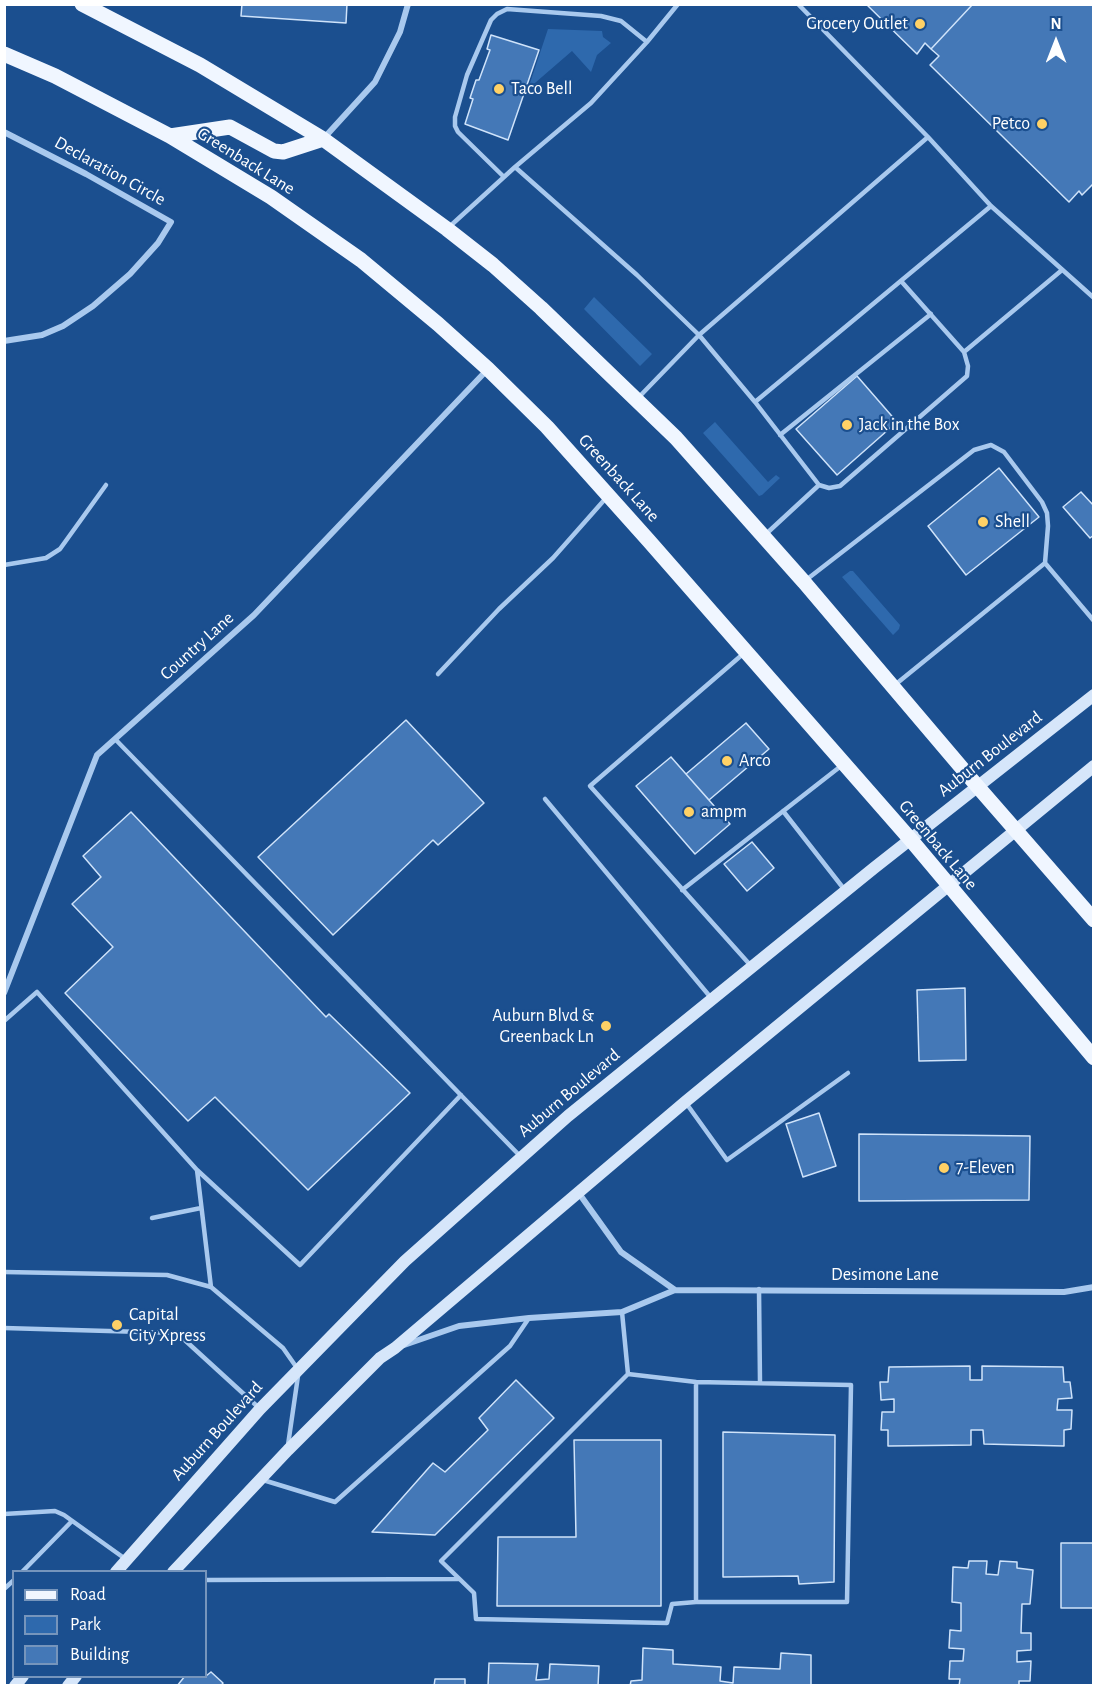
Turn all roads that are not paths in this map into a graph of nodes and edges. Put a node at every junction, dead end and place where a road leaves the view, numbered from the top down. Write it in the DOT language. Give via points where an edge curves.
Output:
graph roads {
  1 [pos="82,4"];
  2 [pos="408,4"];
  3 [pos="678,4"];
  4 [pos="798,4"];
  5 [pos="647,42"];
  6 [pos="4,54"];
  7 [pos="4,132"];
  8 [pos="170,136"];
  9 [pos="928,137"];
  10 [pos="323,139"];
  11 [pos="515,167"];
  12 [pos="504,177"];
  13 [pos="991,206"];
  14 [pos="447,229"];
  15 [pos="1062,270"];
  16 [pos="901,281"];
  17 [pos="1094,298"];
  18 [pos="931,314"];
  19 [pos="699,335"];
  20 [pos="4,341"];
  21 [pos="964,352"];
  22 [pos="488,369"];
  23 [pos="637,399"];
  24 [pos="755,402"];
  25 [pos="780,435"];
  26 [pos="106,485"];
  27 [pos="819,485"];
  28 [pos="608,495"];
  29 [pos="764,536"];
  30 [pos="1045,563"];
  31 [pos="4,565"];
  32 [pos="804,582"];
  33 [pos="1094,621"];
  34 [pos="745,653"];
  35 [pos="438,674"];
  36 [pos="892,686"];
  37 [pos="1094,695"];
  38 [pos="115,739"];
  39 [pos="843,764"];
  40 [pos="1094,766"];
  41 [pos="978,787"];
  42 [pos="545,799"];
  43 [pos="783,811"];
  44 [pos="1016,831"];
  45 [pos="911,840"];
  46 [pos="949,887"];
  47 [pos="682,890"];
  48 [pos="845,891"];
  49 [pos="1094,920"];
  50 [pos="752,967"];
  51 [pos="4,993"];
  52 [pos="712,999"];
  53 [pos="4,1021"];
  54 [pos="1094,1058"];
  55 [pos="848,1073"];
  56 [pos="461,1095"];
  57 [pos="685,1102"];
  58 [pos="521,1158"];
  59 [pos="197,1170"];
  60 [pos="578,1192"];
  61 [pos="201,1208"];
  62 [pos="152,1218"];
  63 [pos="4,1272"];
  64 [pos="211,1287"];
  65 [pos="1094,1287"];
  66 [pos="759,1289"];
  67 [pos="675,1290"];
  68 [pos="622,1312"];
  69 [pos="529,1318"];
  70 [pos="4,1328"];
  71 [pos="395,1347"];
  72 [pos="298,1370"];
  73 [pos="628,1374"];
  74 [pos="696,1382"];
  75 [pos="760,1383"];
  76 [pos="260,1409"];
  77 [pos="288,1450"];
  78 [pos="260,1479"];
  79 [pos="4,1514"];
  80 [pos="72,1521"];
  81 [pos="127,1560"];
  82 [pos="24,1570"];
  83 [pos="118,1570"];
  84 [pos="175,1570"];
  85 [pos="458,1579"];
  86 [pos="207,1580"];
  87 [pos="696,1602"];
  1 -- 10 [label="main road" via="200,65"];
  2 -- 10 [label="street" via="400,32 375,82"];
  3 -- 5 [label="lane"];
  4 -- 9 [label="lane"];
  5 -- 11 [label="lane" via="591,103"];
  5 -- 12 [label="lane" via="621,21 601,16 507,9 497,14 467,75 455,126"];
  6 -- 8 [label="main road, Greenback Lane"];
  7 -- 20 [label="street, Declaration Circle" via="171,222 130,274 93,306 42,335"];
  8 -- 10 [label="main road" via="230,127 274,151 284,152"];
  8 -- 22 [label="main road, Greenback Lane" via="271,197 361,260"];
  9 -- 13 [label="lane"];
  9 -- 19 [label="lane"];
  10 -- 14 [label="main road"];
  11 -- 12 [label="lane"];
  11 -- 19 [label="lane"];
  12 -- 14 [label="lane"];
  13 -- 15 [label="lane"];
  13 -- 16 [label="lane"];
  14 -- 23 [label="main road" via="493,265"];
  15 -- 17 [label="lane"];
  15 -- 21 [label="lane"];
  16 -- 18 [label="lane"];
  16 -- 24 [label="lane"];
  18 -- 21 [label="lane"];
  18 -- 25 [label="lane"];
  19 -- 23 [label="lane"];
  19 -- 24 [label="lane"];
  21 -- 27 [label="lane" via="967,376 840,486"];
  22 -- 28 [label="main road, Greenback Lane"];
  22 -- 38 [label="street, Country Lane" via="254,615"];
  23 -- 29 [label="main road"];
  24 -- 25 [label="lane"];
  25 -- 27 [label="lane"];
  26 -- 31 [label="lane" via="60,549 46,558"];
  27 -- 29 [label="lane"];
  28 -- 34 [label="main road, Greenback Lane"];
  28 -- 35 [label="lane" via="553,558"];
  29 -- 32 [label="main road"];
  30 -- 32 [label="lane" via="1048,526 1042,502 1004,452 990,446 974,450"];
  30 -- 33 [label="lane"];
  30 -- 36 [label="lane"];
  32 -- 36 [label="main road"];
  34 -- 39 [label="main road, Greenback Lane"];
  34 -- 47 [label="lane" via="590,786"];
  36 -- 41 [label="main road"];
  37 -- 41 [label="main road, Auburn Boulevard"];
  38 -- 51 [label="street, Country Lane" via="97,755"];
  38 -- 56 [label="lane"];
  39 -- 43 [label="lane"];
  39 -- 45 [label="main road, Greenback Lane"];
  40 -- 44 [label="main road"];
  41 -- 44 [label="main road"];
  41 -- 45 [label="main road, Auburn Boulevard"];
  42 -- 52 [label="lane"];
  43 -- 47 [label="lane"];
  43 -- 48 [label="lane"];
  44 -- 46 [label="main road"];
  44 -- 49 [label="main road"];
  45 -- 46 [label="main road, Greenback Lane"];
  45 -- 48 [label="main road, Auburn Boulevard"];
  46 -- 54 [label="main road, Greenback Lane"];
  46 -- 57 [label="main road"];
  47 -- 50 [label="lane"];
  48 -- 50 [label="main road, Auburn Boulevard"];
  50 -- 52 [label="main road, Auburn Boulevard"];
  52 -- 58 [label="main road, Auburn Boulevard"];
  53 -- 59 [label="lane" via="37,992"];
  55 -- 57 [label="lane" via="727,1160"];
  56 -- 58 [label="lane"];
  56 -- 59 [label="lane" via="300,1265"];
  57 -- 60 [label="main road"];
  58 -- 72 [label="main road, Auburn Boulevard" via="405,1262"];
  59 -- 61 [label="lane"];
  60 -- 67 [label="street" via="621,1252"];
  60 -- 71 [label="main road"];
  61 -- 62 [label="lane"];
  61 -- 64 [label="lane"];
  63 -- 64 [label="lane" via="167,1275"];
  64 -- 72 [label="lane" via="283,1347"];
  65 -- 66 [label="street, Desimone Lane" via="1064,1292"];
  66 -- 67 [label="street, Desimone Lane"];
  66 -- 75 [label="lane"];
  67 -- 68 [label="street, Desimone Lane"];
  68 -- 69 [label="street, Desimone Lane"];
  68 -- 73 [label="lane"];
  69 -- 71 [label="street, Desimone Lane" via="459,1326"];
  69 -- 78 [label="lane" via="510,1346 335,1502"];
  70 -- 76 [label="lane" via="177,1333"];
  71 -- 77 [label="main road"];
  72 -- 76 [label="main road, Auburn Boulevard"];
  72 -- 77 [label="lane"];
  73 -- 74 [label="lane"];
  73 -- 85 [label="lane" via="441,1561"];
  74 -- 75 [label="lane"];
  74 -- 87 [label="lane"];
  75 -- 87 [label="lane" via="851,1384 847,1602"];
  76 -- 81 [label="main road, Auburn Boulevard"];
  77 -- 78 [label="main road"];
  78 -- 84 [label="main road"];
  79 -- 80 [label="lane" via="55,1511"];
  80 -- 81 [label="lane"];
  80 -- 82 [label="lane"];
  81 -- 83 [label="main road, Auburn Boulevard"];
  85 -- 86 [label="lane"];
  85 -- 87 [label="lane" via="474,1593 476,1619 668,1623 672,1604"];
}
